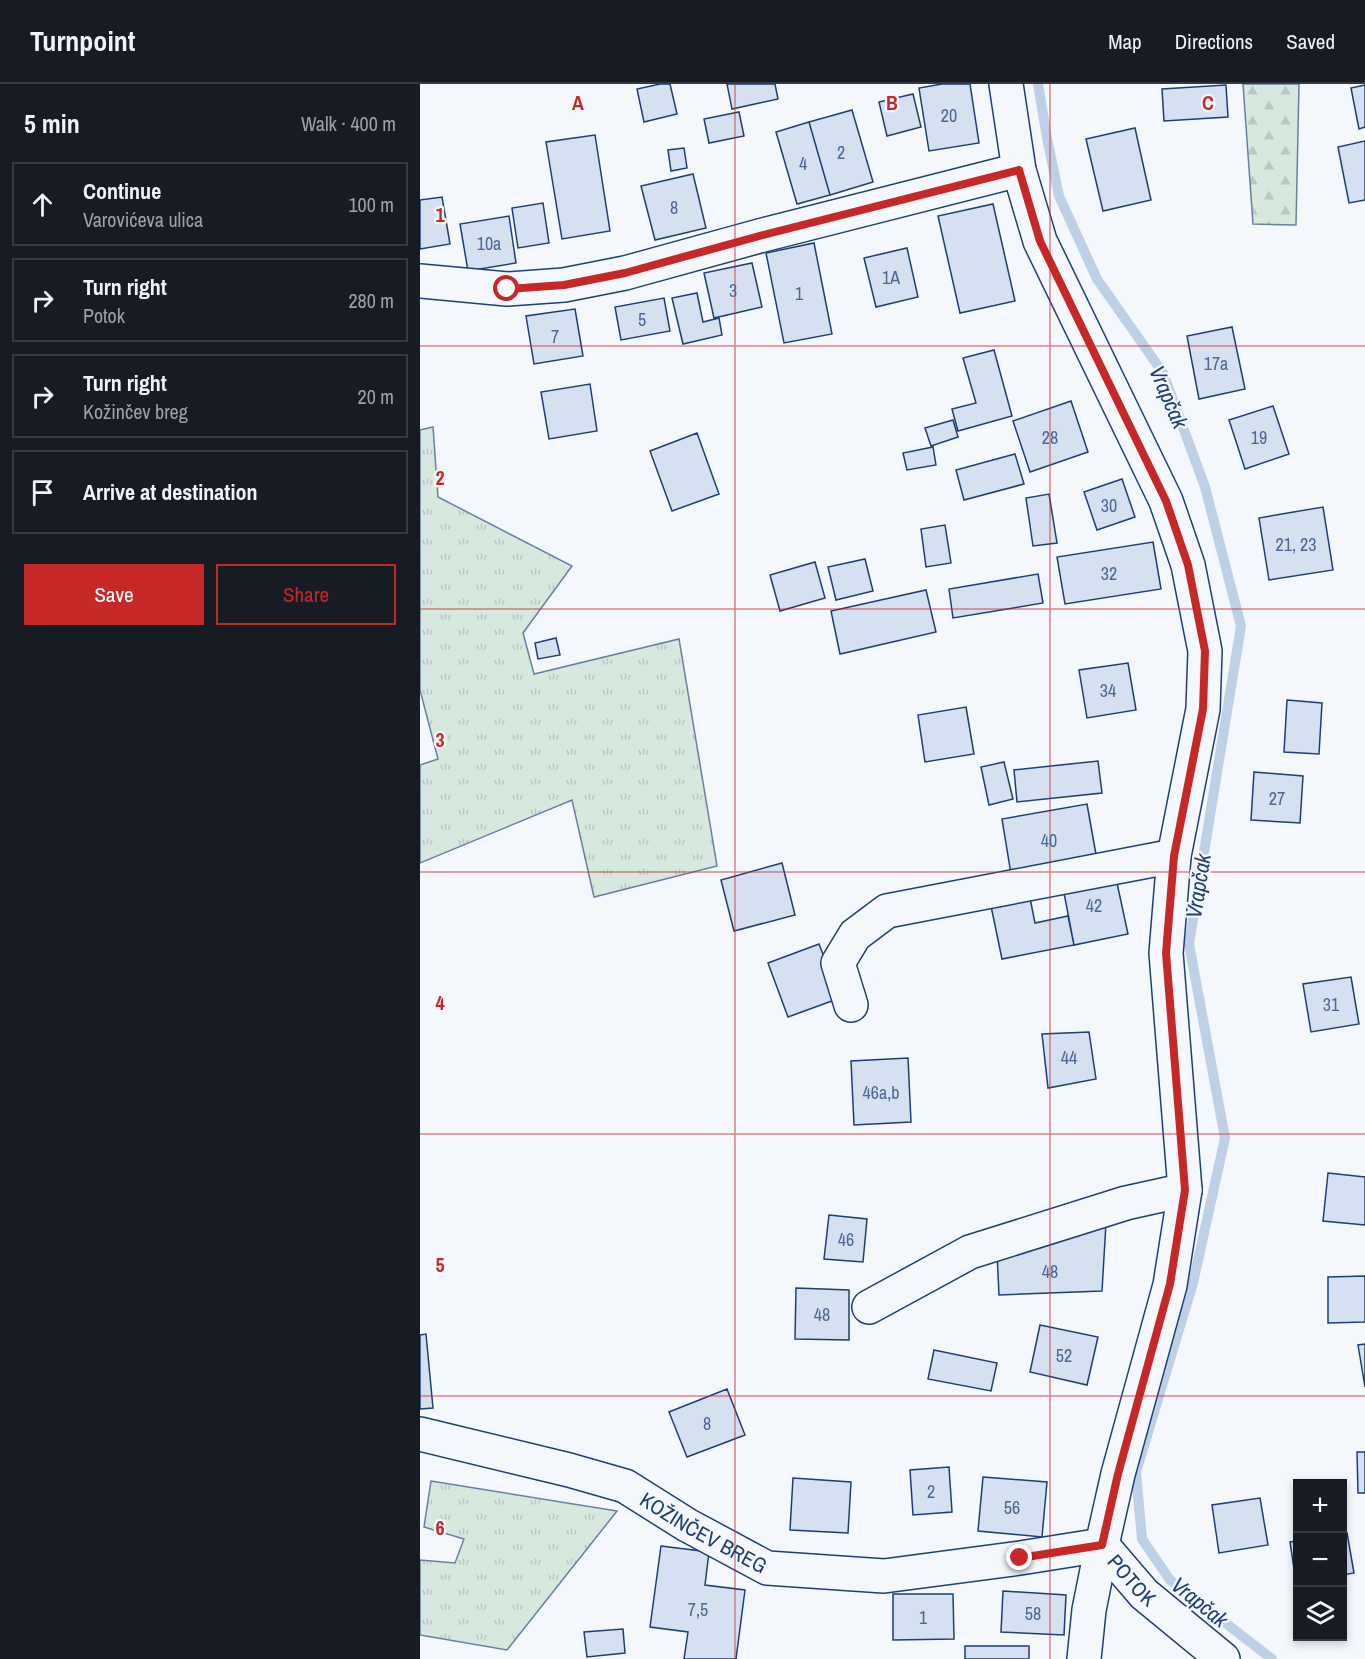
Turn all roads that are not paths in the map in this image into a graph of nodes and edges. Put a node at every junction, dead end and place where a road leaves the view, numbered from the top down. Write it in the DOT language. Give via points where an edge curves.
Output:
graph roads {
  1 [pos="1006,84"];
  2 [pos="1019,170"];
  3 [pos="420,281"];
  4 [pos="1174,856"];
  5 [pos="851,1005"];
  6 [pos="1185,1190"];
  7 [pos="869,1307"];
  8 [pos="420,1434"];
  9 [pos="1102,1545"];
  10 [pos="1084,1659"];
  11 [pos="1222,1659"];
  1 -- 2 [label="street, POTOK"];
  2 -- 3 [label="street" via="625,273 564,285 507,289"];
  2 -- 4 [label="street, POTOK" via="1040,241 1166,501 1188,565 1205,651 1203,709"];
  4 -- 5 [label="street" via="887,911 855,935 838,963"];
  4 -- 6 [label="street, POTOK" via="1166,953"];
  6 -- 7 [label="street" via="1126,1203 970,1252"];
  6 -- 9 [label="street, POTOK" via="1170,1284"];
  8 -- 9 [label="street, KOŽINČEV BREG" via="624,1486 767,1568 884,1576"];
  9 -- 10 [label="street"];
  9 -- 11 [label="street, POTOK" via="1144,1594"];
}
